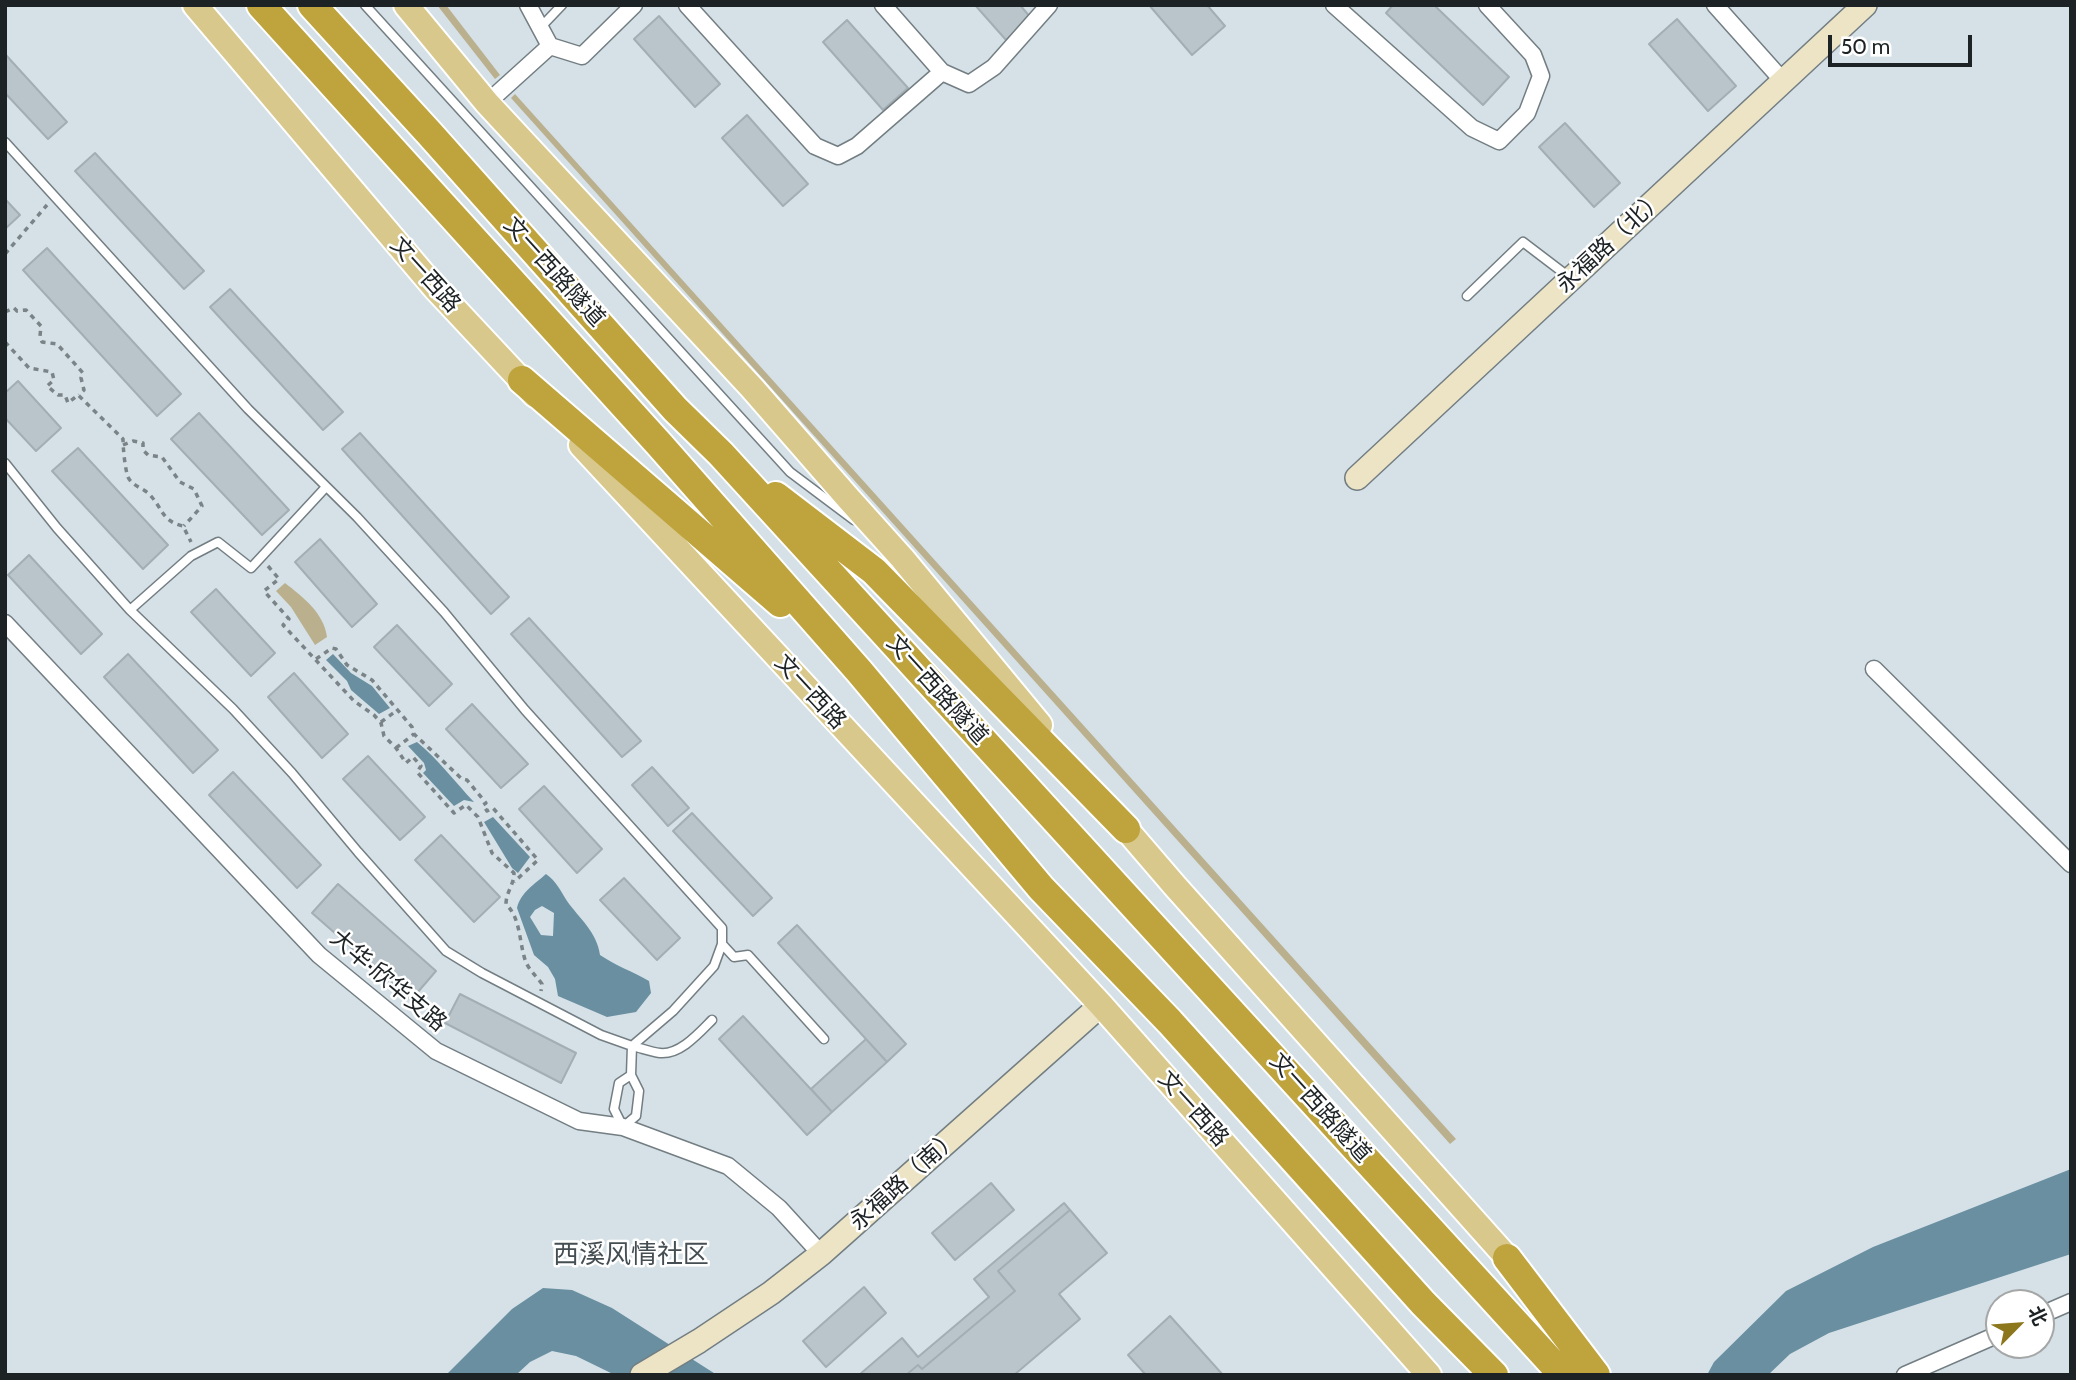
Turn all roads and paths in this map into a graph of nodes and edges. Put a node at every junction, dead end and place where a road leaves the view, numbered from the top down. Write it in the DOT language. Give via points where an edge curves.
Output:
graph roads {
  1 [pos="195,5"];
  2 [pos="261,5"];
  3 [pos="312,5"];
  4 [pos="365,5"];
  5 [pos="406,5"];
  6 [pos="528,5"];
  7 [pos="562,5"];
  8 [pos="634,5"];
  9 [pos="687,5"];
  10 [pos="883,5"];
  11 [pos="1049,5"];
  12 [pos="1334,5"];
  13 [pos="1487,5"];
  14 [pos="1715,5"];
  15 [pos="1865,5"];
  16 [pos="540,27"];
  17 [pos="550,46"];
  18 [pos="942,72"];
  19 [pos="1783,81"];
  20 [pos="487,103"];
  21 [pos="5,142"];
  22 [pos="54,196"];
  23 [pos="5,254"];
  24 [pos="1572,278"];
  25 [pos="1466,296"];
  26 [pos="5,312"];
  27 [pos="5,342"];
  28 [pos="522,380"];
  29 [pos="77,396"];
  30 [pos="123,445"];
  31 [pos="721,454"];
  32 [pos="5,463"];
  33 [pos="1357,478"];
  34 [pos="326,487"];
  35 [pos="183,526"];
  36 [pos="197,553"];
  37 [pos="260,558"];
  38 [pos="902,558"];
  39 [pos="130,610"];
  40 [pos="5,623"];
  41 [pos="316,659"];
  42 [pos="1874,669"];
  43 [pos="859,671"];
  44 [pos="396,711"];
  45 [pos="381,723"];
  46 [pos="414,734"];
  47 [pos="396,748"];
  48 [pos="487,811"];
  49 [pos="478,817"];
  50 [pos="1126,829"];
  51 [pos="2071,864"];
  52 [pos="514,882"];
  53 [pos="722,944"];
  54 [pos="540,1004"];
  55 [pos="1101,1005"];
  56 [pos="712,1020"];
  57 [pos="824,1039"];
  58 [pos="632,1045"];
  59 [pos="631,1075"];
  60 [pos="623,1127"];
  61 [pos="821,1254"];
  62 [pos="1507,1258"];
  63 [pos="1423,1303"];
  64 [pos="1985,1340"];
  65 [pos="642,1375"];
  66 [pos="1429,1375"];
  67 [pos="1483,1375"];
  68 [pos="1494,1375"];
  69 [pos="1563,1375"];
  70 [pos="1596,1375"];
  71 [pos="1611,1375"];
  72 [pos="1905,1375"];
  1 -- 28 [label="main road, 文一西路" via="427,278"];
  2 -- 43 [label="highway, 文一西路隧道"];
  3 -- 31 [label="highway, 文一西路隧道" via="675,409"];
  4 -- 38 [label="lane" via="790,472"];
  5 -- 20 [label="main road"];
  6 -- 16 [label="street"];
  7 -- 16 [label="lane"];
  8 -- 17 [label="street" via="582,56"];
  9 -- 18 [label="street" via="815,146 838,156 857,146"];
  10 -- 18 [label="street"];
  11 -- 18 [label="street" via="995,67 968,84"];
  12 -- 13 [label="street" via="1472,128 1499,141 1527,113 1542,76 1532,55"];
  14 -- 19 [label="street"];
  15 -- 19 [label="street, 永福路（北）"];
  16 -- 17 [label="street"];
  17 -- 20 [label="street"];
  19 -- 24 [label="street, 永福路（北）"];
  20 -- 38 [label="main road" via="752,387"];
  21 -- 22 [label="lane"];
  22 -- 23 [label="path"];
  22 -- 34 [label="lane" via="247,409"];
  24 -- 25 [label="lane" via="1523,242"];
  24 -- 33 [label="street, 永福路（北）"];
  26 -- 29 [label="path" via="26,310 41,326 42,342 57,344 83,373 84,390"];
  27 -- 29 [label="path" via="29,368 52,372 54,380 47,386 65,395 68,403"];
  28 -- 43 [label="highway"];
  28 -- 55 [label="main road, 文一西路"];
  29 -- 30 [label="path" via="123,439"];
  30 -- 35 [label="path" via="128,477 138,489 147,491 163,516"];
  30 -- 35 [label="path" via="143,443 148,455 162,457 180,482 194,489 202,506"];
  31 -- 50 [label="highway" via="874,571"];
  31 -- 69 [label="highway, 文一西路隧道"];
  32 -- 39 [label="lane"];
  34 -- 37 [label="lane"];
  34 -- 53 [label="lane" via="444,612 525,710 705,908 722,928"];
  35 -- 36 [label="path"];
  36 -- 37 [label="lane" via="218,542 251,568"];
  36 -- 39 [label="lane"];
  37 -- 41 [label="path" via="279,579 264,591 289,619 283,625"];
  38 -- 50 [label="main road"];
  39 -- 54 [label="lane" via="233,709 446,951"];
  40 -- 60 [label="street, 大华·欣华支路" via="319,955 436,1051 579,1121"];
  41 -- 44 [label="path" via="336,649 347,665 372,680"];
  41 -- 45 [label="path"];
  42 -- 51 [label="street"];
  43 -- 63 [label="highway, 文一西路隧道" via="1041,888"];
  44 -- 45 [label="path"];
  44 -- 46 [label="path"];
  45 -- 47 [label="path" via="384,736"];
  46 -- 47 [label="path"];
  46 -- 48 [label="path" via="467,780"];
  47 -- 49 [label="path" via="406,763 413,757 422,766 417,772 454,813 466,805"];
  48 -- 49 [label="path"];
  48 -- 52 [label="path" via="493,808 538,860"];
  49 -- 52 [label="path" via="492,853 513,873"];
  50 -- 62 [label="main road"];
  52 -- 54 [label="path" via="506,904 513,910 529,971 542,984"];
  53 -- 57 [label="lane" via="734,957 748,954"];
  53 -- 58 [label="lane" via="714,966 673,1011"];
  54 -- 58 [label="lane"];
  55 -- 61 [label="street, 永福路（南）"];
  55 -- 66 [label="main road, 文一西路"];
  56 -- 58 [label="lane" via="677,1049 662,1053"];
  58 -- 59 [label="lane"];
  59 -- 60 [label="lane" via="639,1091 636,1116"];
  59 -- 60 [label="lane" via="619,1083 614,1109"];
  60 -- 61 [label="street, 大华·欣华支路" via="728,1166 779,1208"];
  61 -- 65 [label="street, 永福路（南）" via="771,1293"];
  62 -- 70 [label="highway"];
  62 -- 71 [label="main road"];
  63 -- 67 [label="highway"];
  63 -- 68 [label="highway, 文一西路隧道"];
  64 -- 72 [label="street"];
}
